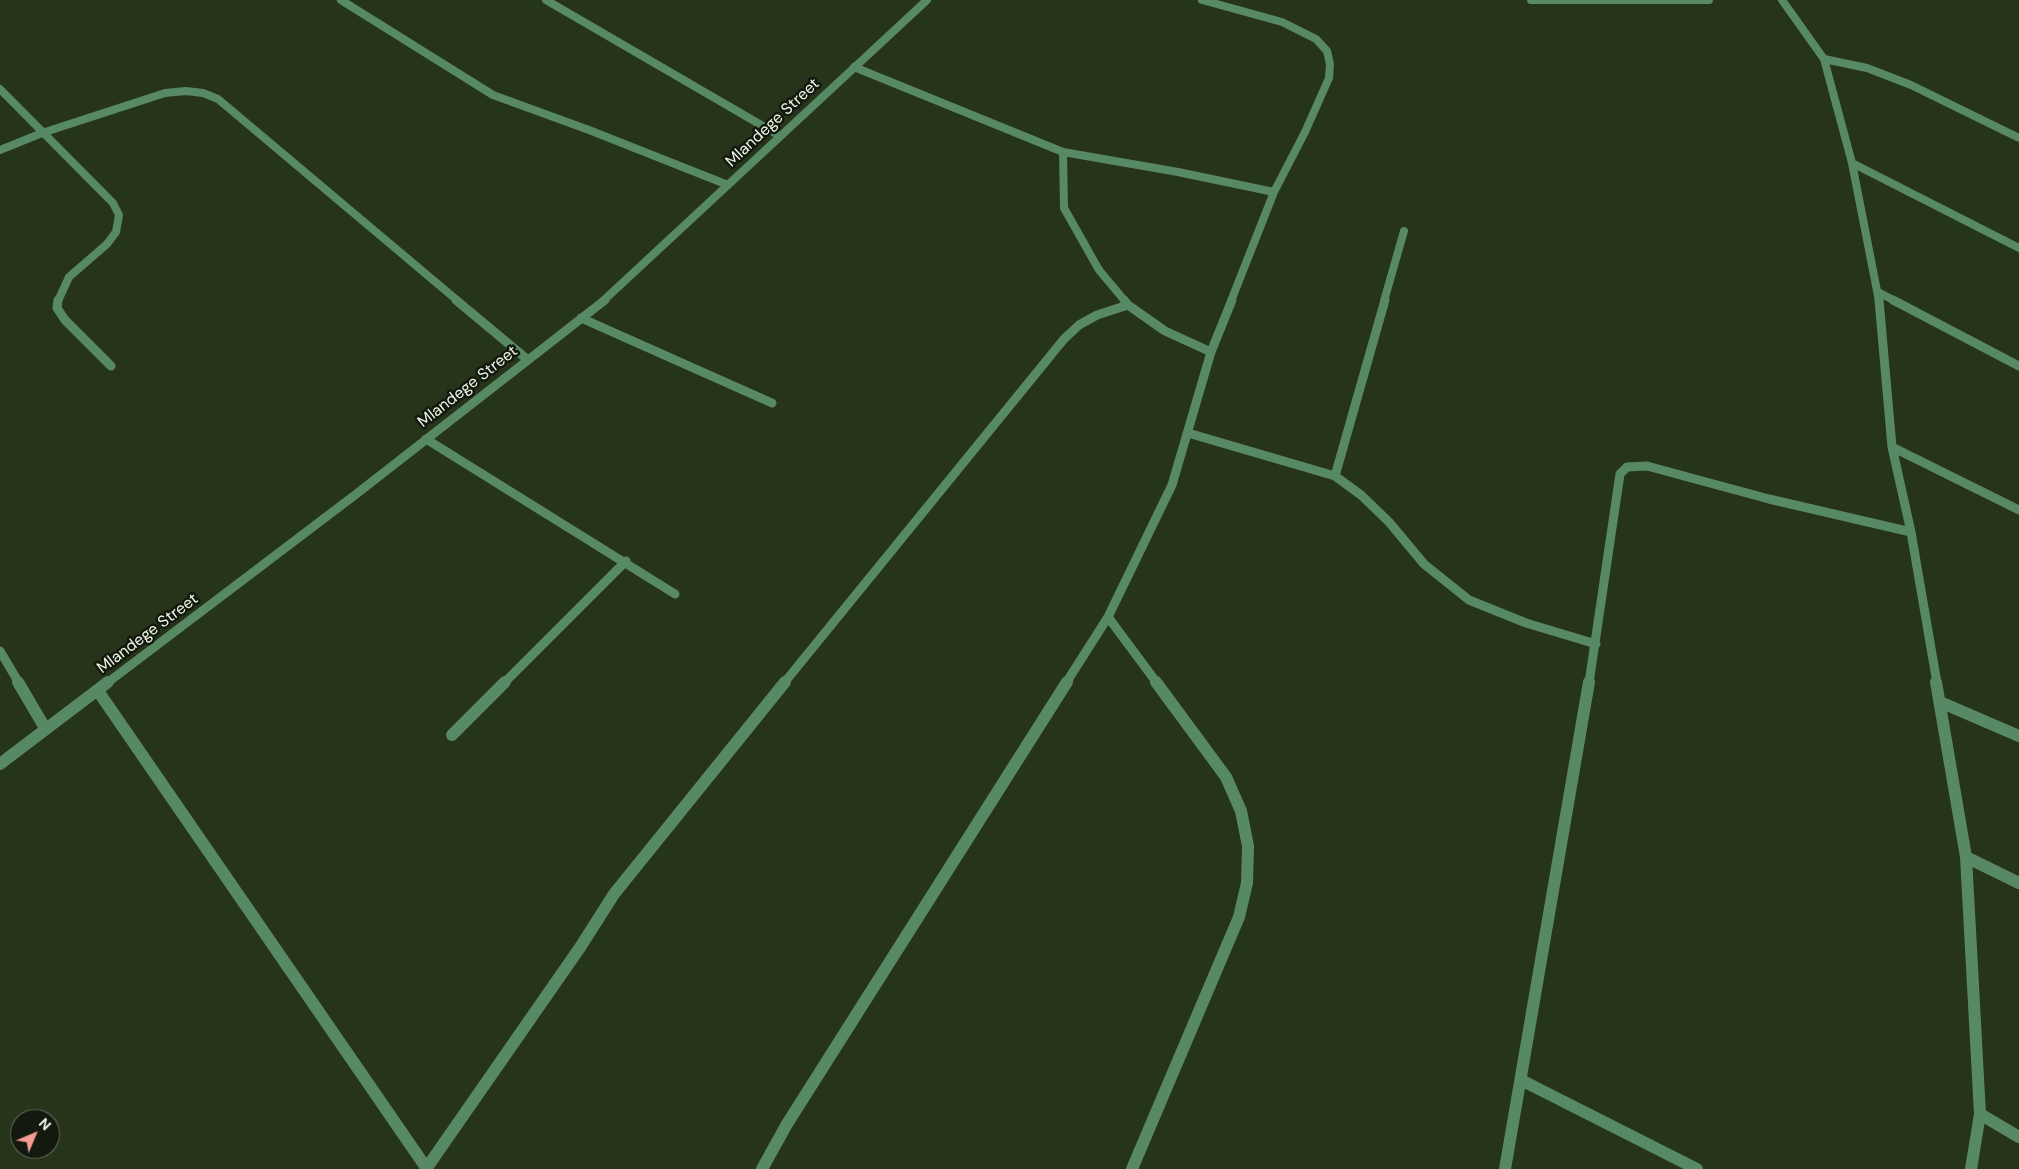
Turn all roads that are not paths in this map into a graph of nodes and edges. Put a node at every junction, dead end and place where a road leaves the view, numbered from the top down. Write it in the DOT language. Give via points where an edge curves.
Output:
graph roads {
  1 [pos="341,0"];
  2 [pos="546,0"];
  3 [pos="927,0"];
  4 [pos="1202,0"];
  5 [pos="1531,0"];
  6 [pos="1709,0"];
  7 [pos="1782,0"];
  8 [pos="1824,59"];
  9 [pos="854,67"];
  10 [pos="0,89"];
  11 [pos="42,133"];
  12 [pos="780,136"];
  13 [pos="2019,138"];
  14 [pos="0,150"];
  15 [pos="1063,152"];
  16 [pos="1852,163"];
  17 [pos="728,185"];
  18 [pos="1274,192"];
  19 [pos="1404,231"];
  20 [pos="2019,248"];
  21 [pos="1878,292"];
  22 [pos="1128,305"];
  23 [pos="581,318"];
  24 [pos="1211,352"];
  25 [pos="528,360"];
  26 [pos="112,366"];
  27 [pos="2019,366"];
  28 [pos="772,403"];
  29 [pos="1188,433"];
  30 [pos="426,439"];
  31 [pos="1892,447"];
  32 [pos="1335,476"];
  33 [pos="2019,510"];
  34 [pos="1911,532"];
  35 [pos="626,562"];
  36 [pos="675,594"];
  37 [pos="1108,617"];
  38 [pos="1596,644"];
  39 [pos="0,652"];
  40 [pos="98,691"];
  41 [pos="1940,702"];
  42 [pos="44,728"];
  43 [pos="452,735"];
  44 [pos="2019,736"];
  45 [pos="0,764"];
  46 [pos="1966,856"];
  47 [pos="2019,884"];
  48 [pos="1521,1080"];
  49 [pos="1980,1114"];
  50 [pos="2019,1137"];
  51 [pos="426,1169"];
  52 [pos="762,1169"];
  53 [pos="1132,1169"];
  54 [pos="1505,1169"];
  55 [pos="1697,1169"];
  56 [pos="1971,1169"];
  1 -- 17 [label="street" via="493,96"];
  2 -- 12 [label="street"];
  3 -- 9 [label="street, Mlandege Street"];
  4 -- 18 [label="street" via="1282,22 1302,30 1327,50 1329,78"];
  5 -- 6 [label="street"];
  7 -- 8 [label="street"];
  8 -- 13 [label="street" via="1867,68 1911,85"];
  8 -- 16 [label="street"];
  9 -- 12 [label="street, Mlandege Street"];
  9 -- 15 [label="street"];
  10 -- 11 [label="street"];
  11 -- 14 [label="street"];
  11 -- 25 [label="street" via="165,93 195,92 218,99"];
  11 -- 26 [label="street" via="112,202 119,215 116,232 107,244 69,277 58,297 57,308"];
  12 -- 17 [label="street, Mlandege Street"];
  15 -- 18 [label="street"];
  15 -- 22 [label="street" via="1064,208 1099,270"];
  16 -- 20 [label="street"];
  16 -- 21 [label="street"];
  17 -- 23 [label="street, Mlandege Street" via="616,291"];
  18 -- 24 [label="street"];
  19 -- 32 [label="street"];
  21 -- 27 [label="street"];
  21 -- 31 [label="street"];
  22 -- 24 [label="street" via="1165,331"];
  22 -- 51 [label="street" via="1097,314 1080,325 1064,339 1019,393 614,894"];
  23 -- 25 [label="street, Mlandege Street"];
  23 -- 28 [label="street"];
  24 -- 29 [label="street"];
  25 -- 30 [label="street, Mlandege Street"];
  29 -- 32 [label="street"];
  29 -- 37 [label="street" via="1172,485"];
  30 -- 35 [label="street"];
  30 -- 40 [label="street, Mlandege Street"];
  31 -- 33 [label="street"];
  31 -- 34 [label="street"];
  32 -- 38 [label="street" via="1389,522 1424,564 1469,600 1526,623"];
  34 -- 38 [label="street" via="1647,466 1627,467 1620,474"];
  34 -- 41 [label="street"];
  35 -- 36 [label="street"];
  35 -- 43 [label="street"];
  37 -- 52 [label="street" via="787,1124"];
  37 -- 53 [label="street" via="1226,777 1241,811 1248,846 1247,884 1239,917"];
  38 -- 48 [label="street"];
  39 -- 42 [label="street"];
  40 -- 42 [label="street, Mlandege Street"];
  40 -- 51 [label="street"];
  41 -- 44 [label="street"];
  41 -- 46 [label="street"];
  42 -- 45 [label="street, Mlandege Street"];
  46 -- 47 [label="street"];
  46 -- 49 [label="street"];
  48 -- 54 [label="street"];
  48 -- 55 [label="street"];
  49 -- 50 [label="street"];
  49 -- 56 [label="street"];
}
